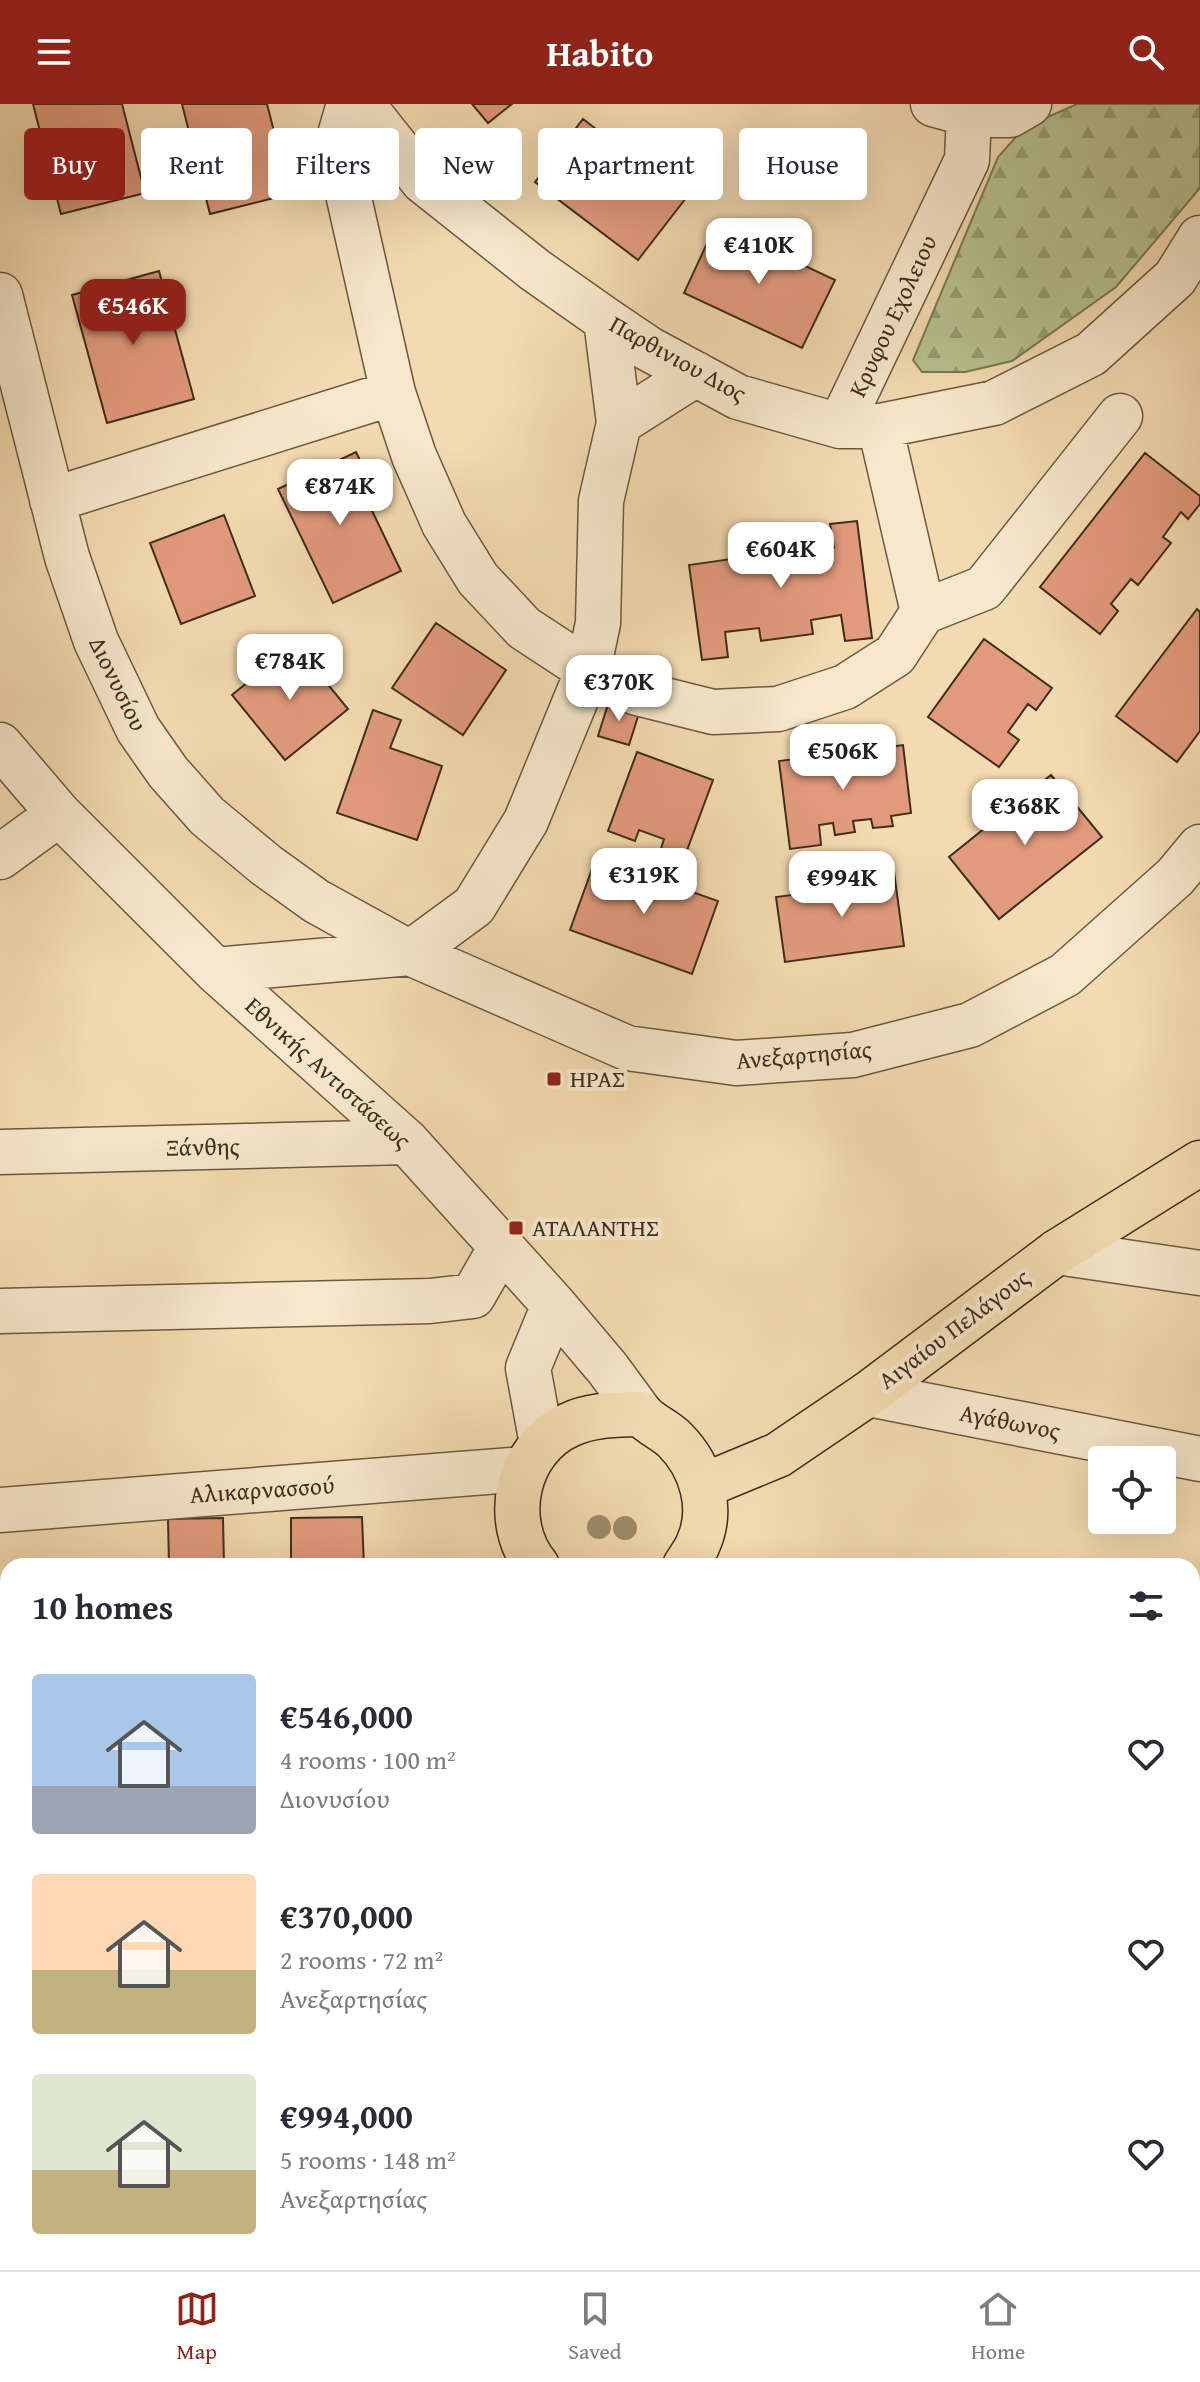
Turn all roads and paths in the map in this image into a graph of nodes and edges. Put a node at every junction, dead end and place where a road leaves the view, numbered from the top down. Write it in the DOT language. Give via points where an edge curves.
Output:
graph roads {
  1 [pos="349,104"];
  2 [pos="362,104"];
  3 [pos="1029,104"];
  4 [pos="951,109"];
  5 [pos="1200,238"];
  6 [pos="0,295"];
  7 [pos="606,320"];
  8 [pos="696,374"];
  9 [pos="393,393"];
  10 [pos="1120,416"];
  11 [pos="619,423"];
  12 [pos="860,426"];
  13 [pos="52,500"];
  14 [pos="923,612"];
  15 [pos="588,670"];
  16 [pos="0,745"];
  17 [pos="59,814"];
  18 [pos="1200,847"];
  19 [pos="0,857"];
  20 [pos="410,953"];
  21 [pos="215,970"];
  22 [pos="407,1142"];
  23 [pos="0,1152"];
  24 [pos="1200,1163"];
  25 [pos="502,1245"];
  26 [pos="1057,1252"];
  27 [pos="1200,1273"];
  28 [pos="554,1305"];
  29 [pos="0,1311"];
  30 [pos="868,1394"];
  31 [pos="641,1414"];
  32 [pos="534,1457"];
  33 [pos="1200,1459"];
  34 [pos="703,1486"];
  35 [pos="0,1510"];
  36 [pos="523,1553"];
  37 [pos="690,1558"];
  1 -- 9 [label="street" via="337,145"];
  2 -- 7 [label="street, Παρθινιου Διος" via="423,181"];
  3 -- 4 [label="street" via="1010,115"];
  4 -- 12 [label="street, Κρυφου Εχολειου" via="967,160"];
  5 -- 12 [label="street, Παρθινιου Διος" via="1175,278 1091,354 994,403"];
  6 -- 13 [label="street, Διονυσίου"];
  7 -- 8 [label="street, Παρθινιου Διος"];
  7 -- 11 [label="street"];
  8 -- 11 [label="street"];
  8 -- 12 [label="street, Παρθινιου Διος" via="738,397"];
  9 -- 13 [label="street"];
  9 -- 15 [label="street" via="444,524 478,579 524,628"];
  10 -- 14 [label="street" via="984,588"];
  11 -- 15 [label="street" via="601,501 598,623"];
  12 -- 14 [label="street"];
  13 -- 20 [label="street, Διονυσίου" via="96,641 138,729 168,772 207,816 266,865 316,901"];
  14 -- 15 [label="street" via="895,655 845,687 778,709 713,712 637,693"];
  15 -- 20 [label="street" via="526,821 474,906"];
  16 -- 17 [label="street, Εθνικής Αντιστάσεως"];
  17 -- 19 [label="street"];
  17 -- 21 [label="street, Εθνικής Αντιστάσεως"];
  18 -- 20 [label="street, Ανεξαρτησίας" via="1175,877 1065,975 970,1025 853,1055 736,1063 627,1048"];
  20 -- 21 [label="street"];
  21 -- 22 [label="street, Εθνικής Αντιστάσεως"];
  22 -- 23 [label="street, Ξάνθης"];
  22 -- 25 [label="street, Εθνικής Αντιστάσεως"];
  24 -- 26 [label="main road, Αιγαίου Πελάγους"];
  25 -- 28 [label="street, Εθνικής Αντιστάσεως"];
  25 -- 29 [label="street" via="473,1296"];
  26 -- 27 [label="street"];
  26 -- 30 [label="main road, Αιγαίου Πελάγους"];
  28 -- 31 [label="street, Εθνικής Αντιστάσεως"];
  28 -- 32 [label="street" via="528,1368"];
  30 -- 33 [label="street, Αγάθωνος"];
  30 -- 34 [label="main road, Αιγαίου Πελάγους" via="778,1455"];
  31 -- 32 [label="main road" via="593,1416 566,1426"];
  31 -- 34 [label="main road" via="674,1438 692,1460"];
  32 -- 35 [label="street, Αλικαρνασσού"];
  32 -- 36 [label="main road" via="517,1498"];
  34 -- 37 [label="main road" via="705,1515"];
}
